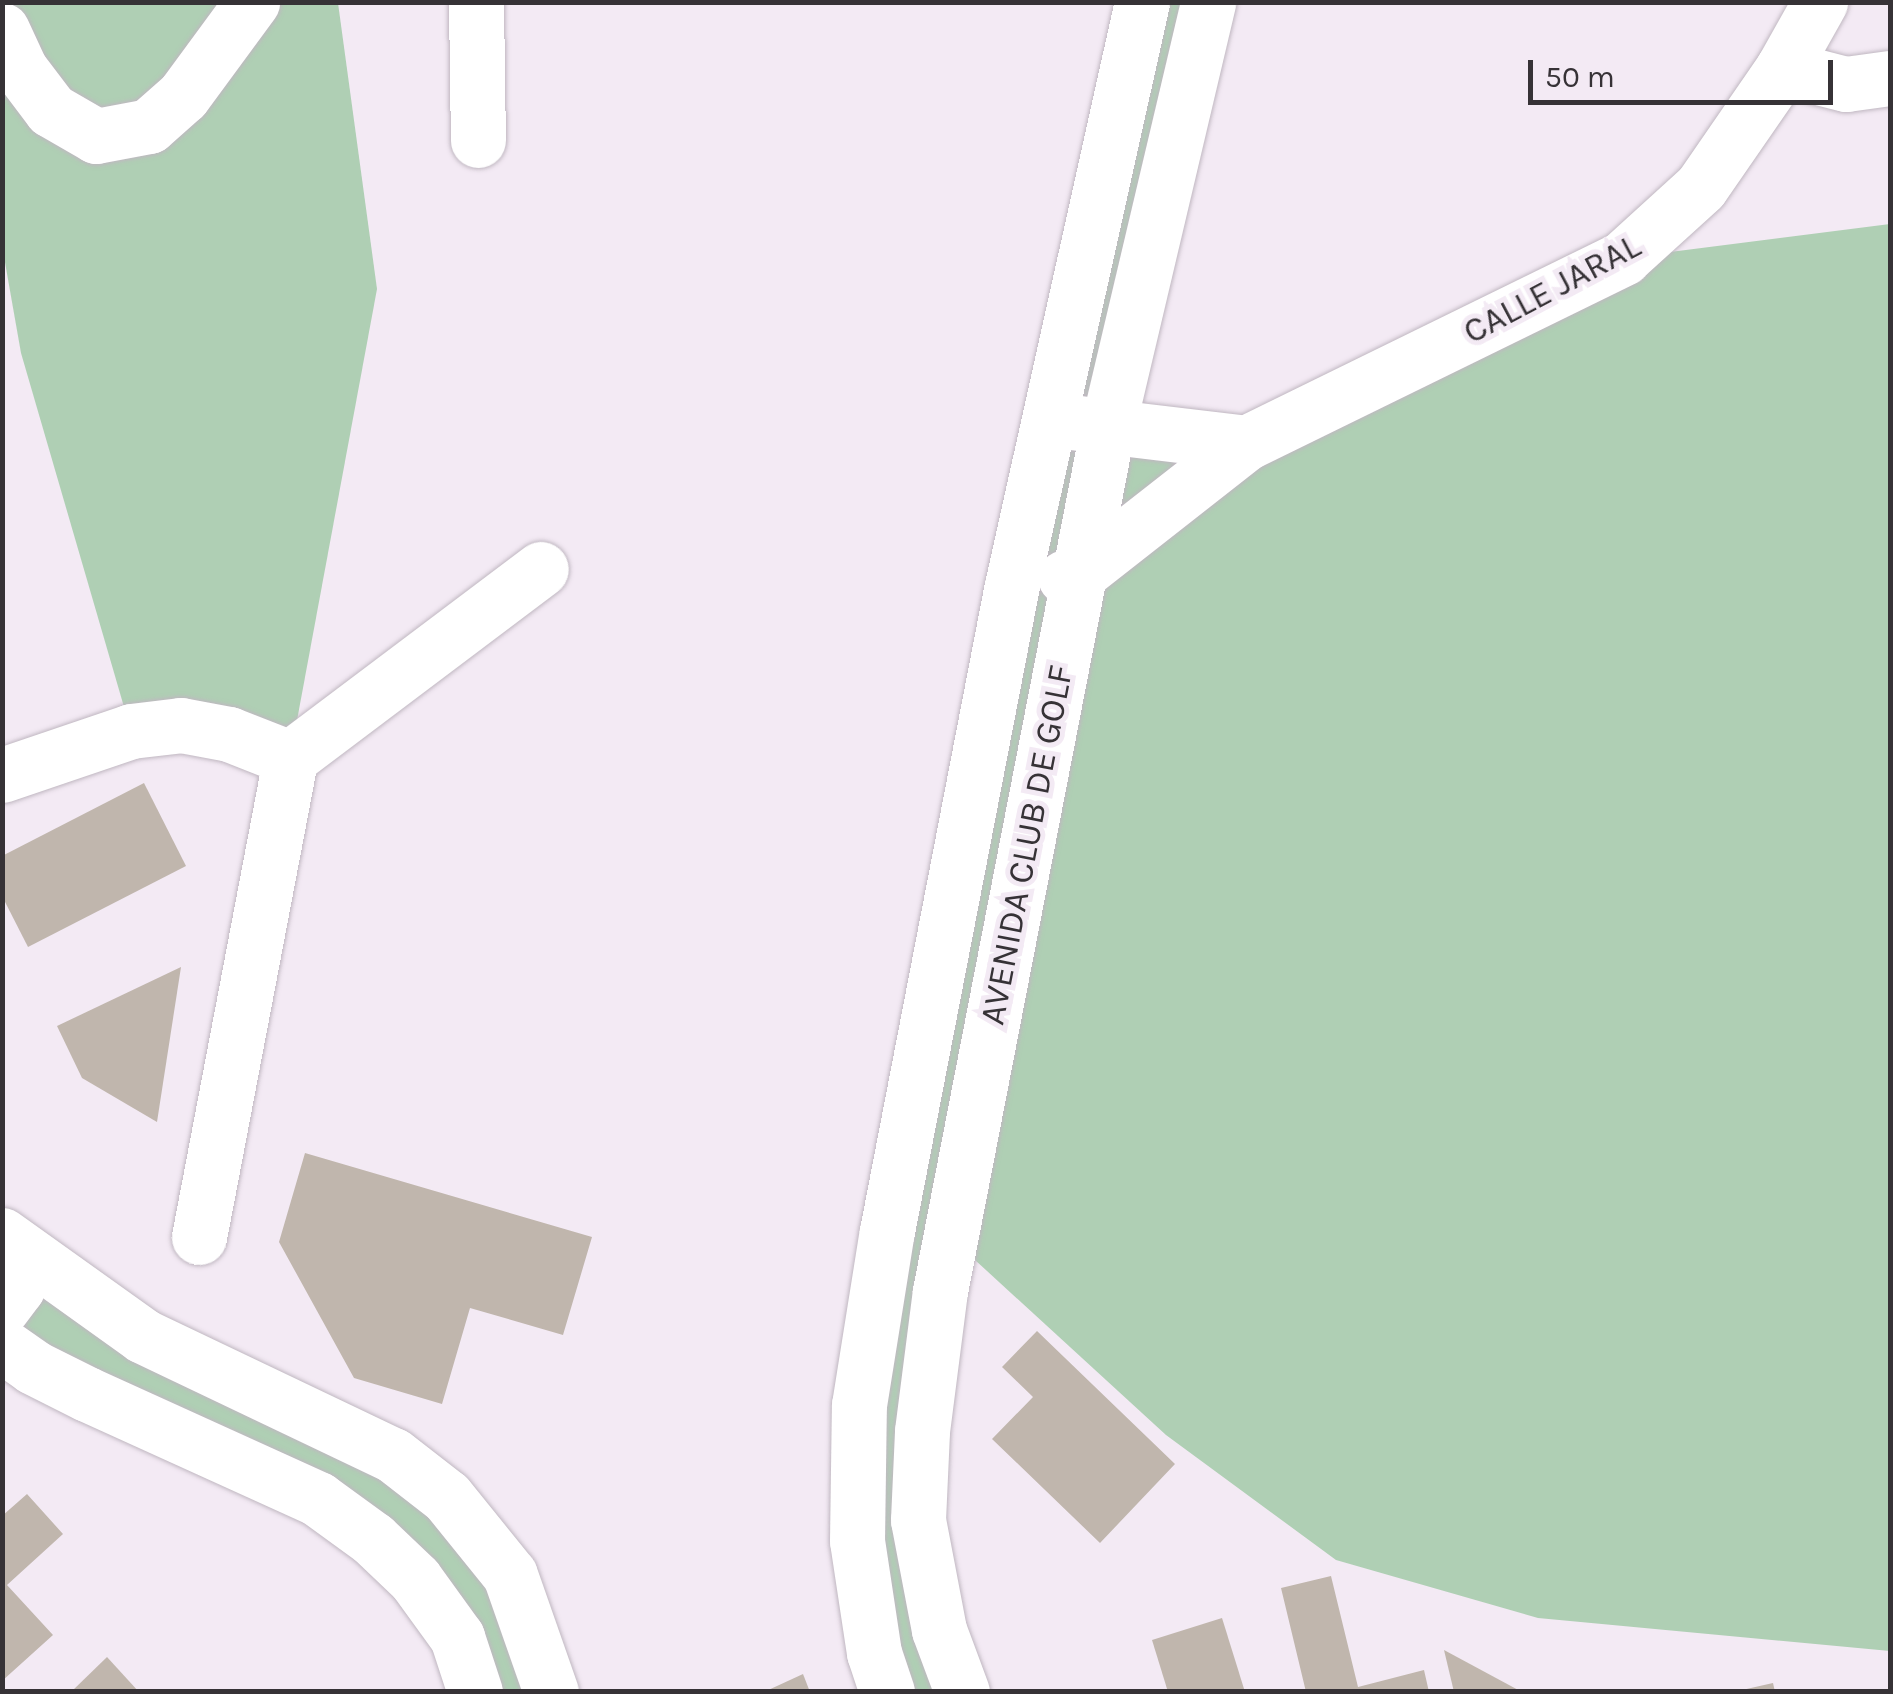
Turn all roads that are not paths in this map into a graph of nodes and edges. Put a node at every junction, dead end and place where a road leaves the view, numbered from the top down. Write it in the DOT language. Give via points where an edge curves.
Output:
graph roads {
  1 [pos="252,2"];
  2 [pos="476,2"];
  3 [pos="1142,2"];
  4 [pos="1208,2"];
  5 [pos="1820,2"];
  6 [pos="2,30"];
  7 [pos="1782,68"];
  8 [pos="1890,78"];
  9 [pos="478,140"];
  10 [pos="1046,419"];
  11 [pos="1108,426"];
  12 [pos="1246,444"];
  13 [pos="541,569"];
  14 [pos="1080,574"];
  15 [pos="1011,590"];
  16 [pos="290,758"];
  17 [pos="2,775"];
  18 [pos="199,1237"];
  19 [pos="8,1240"];
  20 [pos="2,1308"];
  21 [pos="2,1345"];
  22 [pos="475,1692"];
  23 [pos="551,1692"];
  24 [pos="887,1692"];
  25 [pos="962,1692"];
  1 -- 6 [label="street" via="183,96 149,126 96,136 50,110"];
  2 -- 9 [label="street"];
  3 -- 10 [label="street, AVENIDA CLUB DE GOLF"];
  4 -- 11 [label="street, AVENIDA CLUB DE GOLF"];
  5 -- 7 [label="street, CALLE JARAL"];
  7 -- 8 [label="street" via="1846,84"];
  7 -- 12 [label="street, CALLE JARAL" via="1700,187 1623,258"];
  10 -- 11 [label="street"];
  10 -- 15 [label="street, AVENIDA CLUB DE GOLF"];
  11 -- 12 [label="street"];
  11 -- 14 [label="street, AVENIDA CLUB DE GOLF"];
  12 -- 14 [label="street, CALLE JARAL"];
  13 -- 16 [label="street"];
  14 -- 15 [label="street, CALLE JARAL"];
  14 -- 25 [label="street, AVENIDA CLUB DE GOLF" via="940,1291 922,1432 918,1520 940,1630"];
  15 -- 24 [label="street, AVENIDA CLUB DE GOLF" via="859,1406 856,1541"];
  16 -- 17 [label="street" via="228,734 181,725 131,731"];
  16 -- 18 [label="street"];
  19 -- 20 [label="street" via="17,1288"];
  19 -- 23 [label="street" via="142,1336 393,1456 447,1497 510,1576"];
  21 -- 22 [label="street" via="46,1374 332,1509 373,1539 458,1637"];
}
